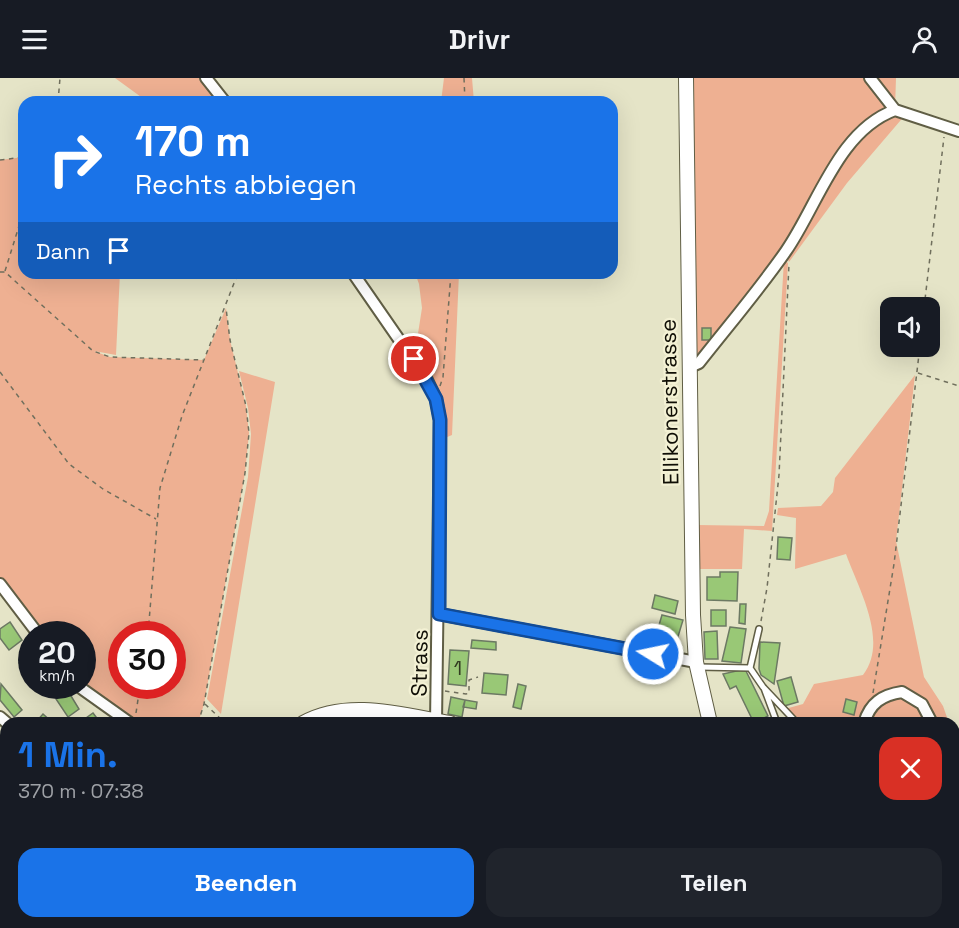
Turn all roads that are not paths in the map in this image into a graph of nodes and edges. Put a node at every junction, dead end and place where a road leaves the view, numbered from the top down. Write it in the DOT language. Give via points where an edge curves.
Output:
graph roads {
  1 [pos="206,78"];
  2 [pos="686,78"];
  3 [pos="870,78"];
  4 [pos="220,96"];
  5 [pos="895,110"];
  6 [pos="959,131"];
  7 [pos="357,279"];
  8 [pos="690,367"];
  9 [pos="0,584"];
  10 [pos="439,614"];
  11 [pos="28,621"];
  12 [pos="759,629"];
  13 [pos="697,665"];
  14 [pos="750,668"];
  15 [pos="763,687"];
  16 [pos="96,696"];
  17 [pos="131,717"];
  18 [pos="317,717"];
  19 [pos="406,717"];
  20 [pos="436,717"];
  21 [pos="709,717"];
  22 [pos="775,717"];
  23 [pos="791,717"];
  24 [pos="866,717"];
  25 [pos="929,717"];
  1 -- 4 [label="street"];
  2 -- 8 [label="street, Ellikonerstrasse"];
  3 -- 5 [label="street"];
  5 -- 6 [label="street"];
  5 -- 8 [label="street" via="882,114 863,130 836,163 785,252 699,363"];
  7 -- 10 [label="street" via="414,359 436,399 440,420"];
  8 -- 13 [label="street, Ellikonerstrasse"];
  9 -- 11 [label="street"];
  10 -- 13 [label="street, Strass"];
  10 -- 20 [label="street, Strass"];
  12 -- 14 [label="lane"];
  13 -- 14 [label="lane"];
  13 -- 21 [label="street, Ellikonerstrasse"];
  14 -- 15 [label="lane"];
  15 -- 22 [label="lane"];
  15 -- 23 [label="lane"];
  16 -- 17 [label="street"];
  18 -- 19 [label="street" via="359,709"];
  24 -- 25 [label="street" via="880,698 902,693 922,704"];
}
